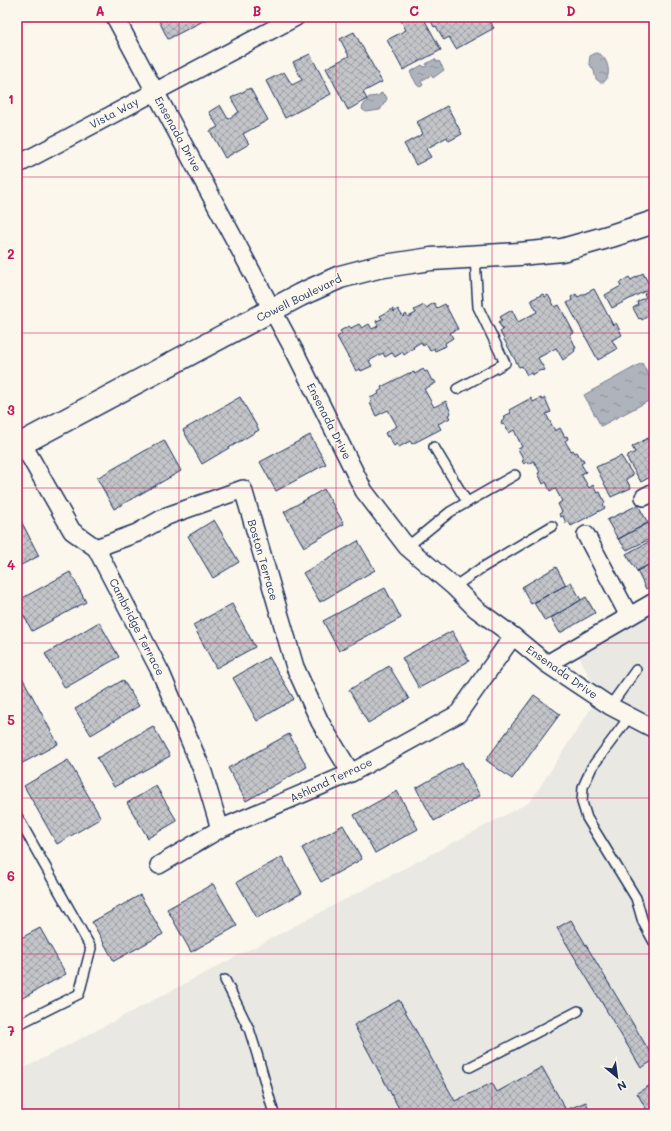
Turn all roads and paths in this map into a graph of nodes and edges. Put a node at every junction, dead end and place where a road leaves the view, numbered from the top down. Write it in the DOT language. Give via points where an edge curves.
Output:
graph roads {
  1 [pos="115,17"];
  2 [pos="296,17"];
  3 [pos="154,92"];
  4 [pos="17,165"];
  5 [pos="654,222"];
  6 [pos="475,257"];
  7 [pos="272,310"];
  8 [pos="457,389"];
  9 [pos="20,445"];
  10 [pos="434,447"];
  11 [pos="515,475"];
  12 [pos="466,502"];
  13 [pos="552,526"];
  14 [pos="586,535"];
  15 [pos="407,547"];
  16 [pos="96,548"];
  17 [pos="454,587"];
  18 [pos="654,602"];
  19 [pos="629,616"];
  20 [pos="513,636"];
  21 [pos="546,664"];
  22 [pos="636,670"];
  23 [pos="610,706"];
  24 [pos="630,716"];
  25 [pos="654,729"];
  26 [pos="351,773"];
  27 [pos="17,816"];
  28 [pos="220,829"];
  29 [pos="159,865"];
  30 [pos="654,942"];
  31 [pos="225,980"];
  32 [pos="578,1011"];
  33 [pos="17,1025"];
  34 [pos="470,1067"];
  35 [pos="274,1114"];
  1 -- 3 [label="street, Ensenada Drive"];
  2 -- 3 [label="street, Vista Way"];
  3 -- 4 [label="street, Vista Way"];
  3 -- 7 [label="street, Ensenada Drive"];
  5 -- 6 [label="main road, Cowell Boulevard" via="562,250"];
  6 -- 7 [label="main road, Cowell Boulevard" via="431,259 378,267 340,277"];
  6 -- 8 [label="lane" via="478,307 505,363"];
  7 -- 9 [label="main road, Cowell Boulevard"];
  7 -- 15 [label="street, Ensenada Drive" via="364,491"];
  9 -- 16 [label="street, Cambridge Terrace" via="72,531"];
  10 -- 12 [label="lane"];
  11 -- 12 [label="lane"];
  12 -- 15 [label="lane"];
  13 -- 17 [label="lane"];
  14 -- 19 [label="street"];
  15 -- 17 [label="street, Ensenada Drive"];
  16 -- 26 [label="street, Boston Terrace" via="137,533 167,516 243,489 295,667 320,722"];
  16 -- 28 [label="street, Cambridge Terrace" via="161,673 203,772"];
  17 -- 20 [label="street, Ensenada Drive" via="476,609"];
  18 -- 19 [label="street"];
  19 -- 21 [label="street"];
  20 -- 21 [label="street, Ensenada Drive"];
  20 -- 26 [label="street, Ashland Terrace" via="458,714"];
  21 -- 23 [label="street, Ensenada Drive"];
  22 -- 23 [label="lane"];
  23 -- 24 [label="street, Ensenada Drive"];
  24 -- 25 [label="street, Ensenada Drive"];
  24 -- 30 [label="lane" via="592,767 583,787 582,802 587,818 636,898 643,922"];
  26 -- 28 [label="street, Ashland Terrace"];
  27 -- 33 [label="lane" via="91,948 79,994"];
  28 -- 29 [label="street, Ashland Terrace"];
  31 -- 35 [label="lane" via="249,1029"];
  32 -- 34 [label="lane"];
}
